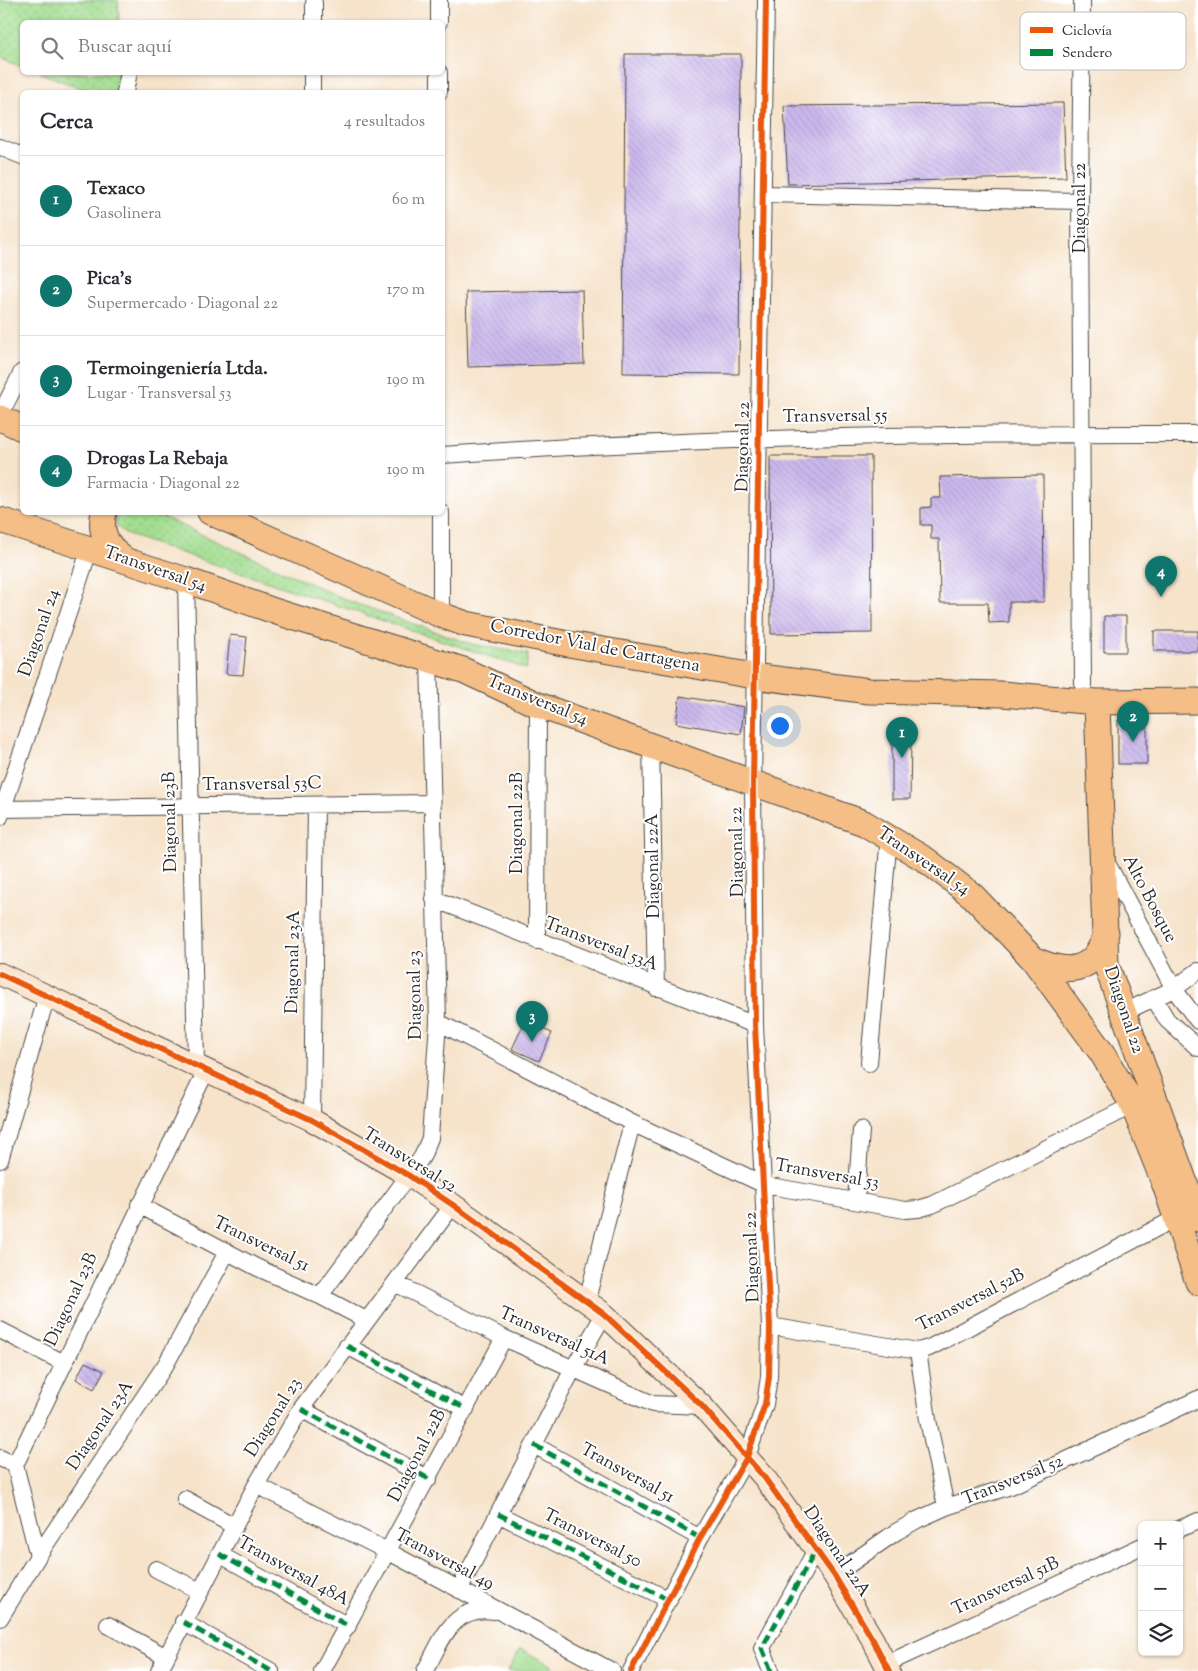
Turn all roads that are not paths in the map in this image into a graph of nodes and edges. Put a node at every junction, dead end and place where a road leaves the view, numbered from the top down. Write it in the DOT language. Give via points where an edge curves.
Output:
graph roads {
  1 [pos="439,0"];
  2 [pos="766,0"];
  3 [pos="314,3"];
  4 [pos="314,20"];
  5 [pos="439,20"];
  6 [pos="1081,70"];
  7 [pos="128,75"];
  8 [pos="312,75"];
  9 [pos="439,75"];
  10 [pos="125,90"];
  11 [pos="312,90"];
  12 [pos="439,90"];
  13 [pos="0,147"];
  14 [pos="20,155"];
  15 [pos="763,194"];
  16 [pos="1080,201"];
  17 [pos="20,376"];
  18 [pos="0,417"];
  19 [pos="20,427"];
  20 [pos="1081,434"];
  21 [pos="1198,434"];
  22 [pos="759,438"];
  23 [pos="445,455"];
  24 [pos="104,515"];
  25 [pos="217,515"];
  26 [pos="440,515"];
  27 [pos="0,520"];
  28 [pos="90,548"];
  29 [pos="127,560"];
  30 [pos="186,580"];
  31 [pos="441,615"];
  32 [pos="429,658"];
  33 [pos="754,676"];
  34 [pos="1198,686"];
  35 [pos="1090,694"];
  36 [pos="1198,701"];
  37 [pos="538,705"];
  38 [pos="651,745"];
  39 [pos="753,782"];
  40 [pos="432,803"];
  41 [pos="316,805"];
  42 [pos="190,806"];
  43 [pos="1,813"];
  44 [pos="889,836"];
  45 [pos="1103,855"];
  46 [pos="434,900"];
  47 [pos="1106,934"];
  48 [pos="538,941"];
  49 [pos="1033,959"];
  50 [pos="1198,971"];
  51 [pos="0,974"];
  52 [pos="656,988"];
  53 [pos="1174,989"];
  54 [pos="47,995"];
  55 [pos="1154,998"];
  56 [pos="1124,1012"];
  57 [pos="438,1022"];
  58 [pos="1198,1022"];
  59 [pos="755,1025"];
  60 [pos="1198,1048"];
  61 [pos="1102,1053"];
  62 [pos="869,1063"];
  63 [pos="202,1067"];
  64 [pos="1133,1105"];
  65 [pos="312,1120"];
  66 [pos="632,1123"];
  67 [pos="861,1130"];
  68 [pos="0,1160"];
  69 [pos="408,1176"];
  70 [pos="765,1185"];
  71 [pos="856,1200"];
  72 [pos="139,1205"];
  73 [pos="453,1205"];
  74 [pos="1187,1218"];
  75 [pos="228,1252"];
  76 [pos="1198,1282"];
  77 [pos="395,1283"];
  78 [pos="320,1296"];
  79 [pos="596,1307"];
  80 [pos="366,1320"];
  81 [pos="770,1326"];
  82 [pos="0,1330"];
  83 [pos="504,1338"];
  84 [pos="347,1346"];
  85 [pos="918,1351"];
  86 [pos="64,1363"];
  87 [pos="573,1369"];
  88 [pos="1198,1399"];
  89 [pos="702,1406"];
  90 [pos="466,1408"];
  91 [pos="301,1409"];
  92 [pos="534,1445"];
  93 [pos="747,1457"];
  94 [pos="7,1461"];
  95 [pos="429,1478"];
  96 [pos="256,1485"];
  97 [pos="185,1499"];
  98 [pos="946,1507"];
  99 [pos="498,1514"];
  100 [pos="1198,1521"];
  101 [pos="234,1526"];
  102 [pos="1183,1528"];
  103 [pos="700,1538"];
  104 [pos="817,1548"];
  105 [pos="1138,1548"];
  106 [pos="389,1552"];
  107 [pos="219,1554"];
  108 [pos="38,1556"];
  109 [pos="156,1569"];
  110 [pos="834,1574"];
  111 [pos="459,1590"];
  112 [pos="200,1591"];
  113 [pos="669,1600"];
  114 [pos="499,1612"];
  115 [pos="0,1618"];
  116 [pos="183,1622"];
  117 [pos="108,1625"];
  118 [pos="348,1626"];
  119 [pos="162,1664"];
  120 [pos="888,1668"];
  121 [pos="272,1671"];
  122 [pos="322,1671"];
  123 [pos="425,1671"];
  124 [pos="612,1671"];
  125 [pos="631,1671"];
  126 [pos="771,1671"];
  1 -- 5 [label="street"];
  2 -- 15 [label="street, Diagonal 22"];
  3 -- 4 [label="street"];
  6 -- 16 [label="street, Diagonal 22"];
  7 -- 10 [label="street"];
  8 -- 11 [label="street"];
  9 -- 12 [label="street"];
  13 -- 14 [label="street"];
  15 -- 16 [label="street"];
  15 -- 22 [label="street, Diagonal 22"];
  16 -- 20 [label="street, Diagonal 22"];
  17 -- 18 [label="street"];
  18 -- 19 [label="main road"];
  20 -- 21 [label="street, Transversal 55"];
  20 -- 22 [label="street, Transversal 55"];
  20 -- 35 [label="street, Diagonal 22"];
  22 -- 23 [label="street, Transversal 55" via="593,444"];
  22 -- 33 [label="street, Diagonal 22"];
  24 -- 29 [label="main road" via="103,532 108,544"];
  25 -- 31 [label="main road, Corredor Vial de Cartagena"];
  26 -- 31 [label="street"];
  27 -- 28 [label="main road, Transversal 54"];
  28 -- 29 [label="main road, Transversal 54"];
  28 -- 43 [label="street, Diagonal 24"];
  29 -- 30 [label="main road, Transversal 54"];
  30 -- 32 [label="main road, Transversal 54" via="277,612"];
  30 -- 42 [label="street, Diagonal 23B"];
  31 -- 33 [label="main road, Corredor Vial de Cartagena" via="466,624 563,644"];
  32 -- 37 [label="main road, Transversal 54"];
  32 -- 40 [label="street, Diagonal 23"];
  33 -- 35 [label="main road, Corredor Vial de Cartagena" via="869,691"];
  33 -- 39 [label="street, Diagonal 22"];
  34 -- 35 [label="main road, Corredor Vial de Cartagena"];
  35 -- 36 [label="main road, Corredor Vial de Cartagena"];
  35 -- 45 [label="main road, Diagonal 22"];
  37 -- 38 [label="main road, Transversal 54"];
  37 -- 48 [label="street, Diagonal 22B"];
  38 -- 39 [label="main road, Transversal 54"];
  38 -- 52 [label="street, Diagonal 22A"];
  39 -- 44 [label="main road, Transversal 54" via="864,823"];
  39 -- 59 [label="street, Diagonal 22"];
  40 -- 41 [label="street, Transversal 53C"];
  40 -- 46 [label="street, Diagonal 23"];
  41 -- 42 [label="street, Transversal 53C"];
  41 -- 65 [label="street, Diagonal 23A"];
  42 -- 43 [label="street, Transversal 53C"];
  42 -- 63 [label="street, Diagonal 23B"];
  44 -- 49 [label="main road, Transversal 54" via="974,896"];
  44 -- 62 [label="street"];
  45 -- 47 [label="main road, Diagonal 22"];
  45 -- 53 [label="street, Alto Bosque"];
  46 -- 48 [label="street, Transversal 53A"];
  46 -- 57 [label="street, Diagonal 23"];
  47 -- 49 [label="main road" via="1099,952 1072,970 1058,970"];
  47 -- 56 [label="main road, Diagonal 22" via="1106,964"];
  48 -- 52 [label="street, Transversal 53A"];
  49 -- 61 [label="main road, Diagonal 22"];
  50 -- 53 [label="street"];
  51 -- 54 [label="street, Transversal 52"];
  52 -- 59 [label="street, Transversal 53A"];
  53 -- 55 [label="street"];
  53 -- 58 [label="street"];
  54 -- 63 [label="street, Transversal 52"];
  54 -- 68 [label="street"];
  55 -- 56 [label="street"];
  55 -- 60 [label="street" via="1167,1020"];
  56 -- 61 [label="main road" via="1108,1024 1102,1038"];
  56 -- 74 [label="main road, Diagonal 22"];
  57 -- 66 [label="street, Transversal 53"];
  57 -- 69 [label="street, Diagonal 23" via="430,1138 422,1157"];
  59 -- 70 [label="street, Diagonal 22"];
  61 -- 64 [label="main road, Diagonal 22"];
  63 -- 65 [label="street, Transversal 52"];
  63 -- 72 [label="street, Diagonal 23B"];
  64 -- 71 [label="street, Transversal 53" via="932,1205 905,1210"];
  64 -- 74 [label="main road, Diagonal 22"];
  65 -- 69 [label="street, Transversal 52"];
  66 -- 70 [label="street, Transversal 53"];
  66 -- 79 [label="street"];
  67 -- 71 [label="street"];
  69 -- 73 [label="street, Transversal 52"];
  69 -- 78 [label="street, Diagonal 23"];
  70 -- 71 [label="street, Transversal 53"];
  70 -- 81 [label="street, Diagonal 22"];
  72 -- 75 [label="street, Transversal 51"];
  72 -- 86 [label="street, Diagonal 23B"];
  73 -- 77 [label="street, Diagonal 23"];
  73 -- 79 [label="street, Transversal 52"];
  74 -- 76 [label="main road, Diagonal 22"];
  74 -- 85 [label="street, Transversal 52B"];
  75 -- 78 [label="street, Transversal 51"];
  75 -- 108 [label="street, Diagonal 23A" via="166,1364"];
  77 -- 80 [label="street, Diagonal 23"];
  77 -- 83 [label="street, Transversal 51A"];
  78 -- 80 [label="street, Transversal 51"];
  79 -- 87 [label="street"];
  79 -- 89 [label="street, Transversal 52"];
  80 -- 84 [label="street, Diagonal 23"];
  81 -- 85 [label="street, Transversal 52B"];
  81 -- 93 [label="street, Diagonal 22" via="765,1404"];
  82 -- 86 [label="street"];
  83 -- 87 [label="street, Transversal 51A"];
  83 -- 90 [label="street, Diagonal 22B"];
  84 -- 90 [label="street"];
  84 -- 91 [label="street, Diagonal 23"];
  85 -- 98 [label="street"];
  86 -- 94 [label="street, Diagonal 23B"];
  87 -- 89 [label="street, Transversal 51A" via="653,1404"];
  87 -- 92 [label="street"];
  88 -- 98 [label="street, Transversal 52" via="1011,1486"];
  89 -- 93 [label="street, Transversal 52"];
  90 -- 95 [label="street, Diagonal 22B"];
  91 -- 95 [label="street"];
  91 -- 96 [label="street, Diagonal 23"];
  92 -- 99 [label="street"];
  92 -- 103 [label="street, Transversal 51"];
  93 -- 103 [label="street, Diagonal 22"];
  93 -- 104 [label="street, Diagonal 22A"];
  94 -- 108 [label="street, Diagonal 23B"];
  95 -- 106 [label="street, Diagonal 22B"];
  96 -- 101 [label="street, Diagonal 23"];
  96 -- 106 [label="street, Transversal 49"];
  97 -- 101 [label="street"];
  98 -- 110 [label="street, Transversal 52" via="896,1532"];
  99 -- 111 [label="street"];
  99 -- 113 [label="street, Transversal 50"];
  100 -- 102 [label="street"];
  101 -- 107 [label="street, Diagonal 23"];
  103 -- 113 [label="street, Diagonal 22"];
  104 -- 110 [label="street, Diagonal 22A"];
  104 -- 126 [label="street" via="762,1648"];
  105 -- 120 [label="street, Transversal 51B"];
  106 -- 111 [label="street, Transversal 49"];
  106 -- 118 [label="street, Diagonal 22B"];
  107 -- 112 [label="street, Diagonal 23"];
  107 -- 118 [label="street, Transversal 48A"];
  108 -- 115 [label="street, Diagonal 23A"];
  109 -- 112 [label="street"];
  110 -- 120 [label="street, Diagonal 22A"];
  111 -- 114 [label="street, Transversal 49"];
  112 -- 116 [label="street, Diagonal 23"];
  113 -- 125 [label="street, Diagonal 22"];
  114 -- 123 [label="street" via="475,1610 457,1618"];
  114 -- 124 [label="street, Transversal 49"];
  116 -- 119 [label="street, Diagonal 23"];
  116 -- 121 [label="street"];
  117 -- 119 [label="street"];
  118 -- 122 [label="street, Diagonal 22B"];
}
